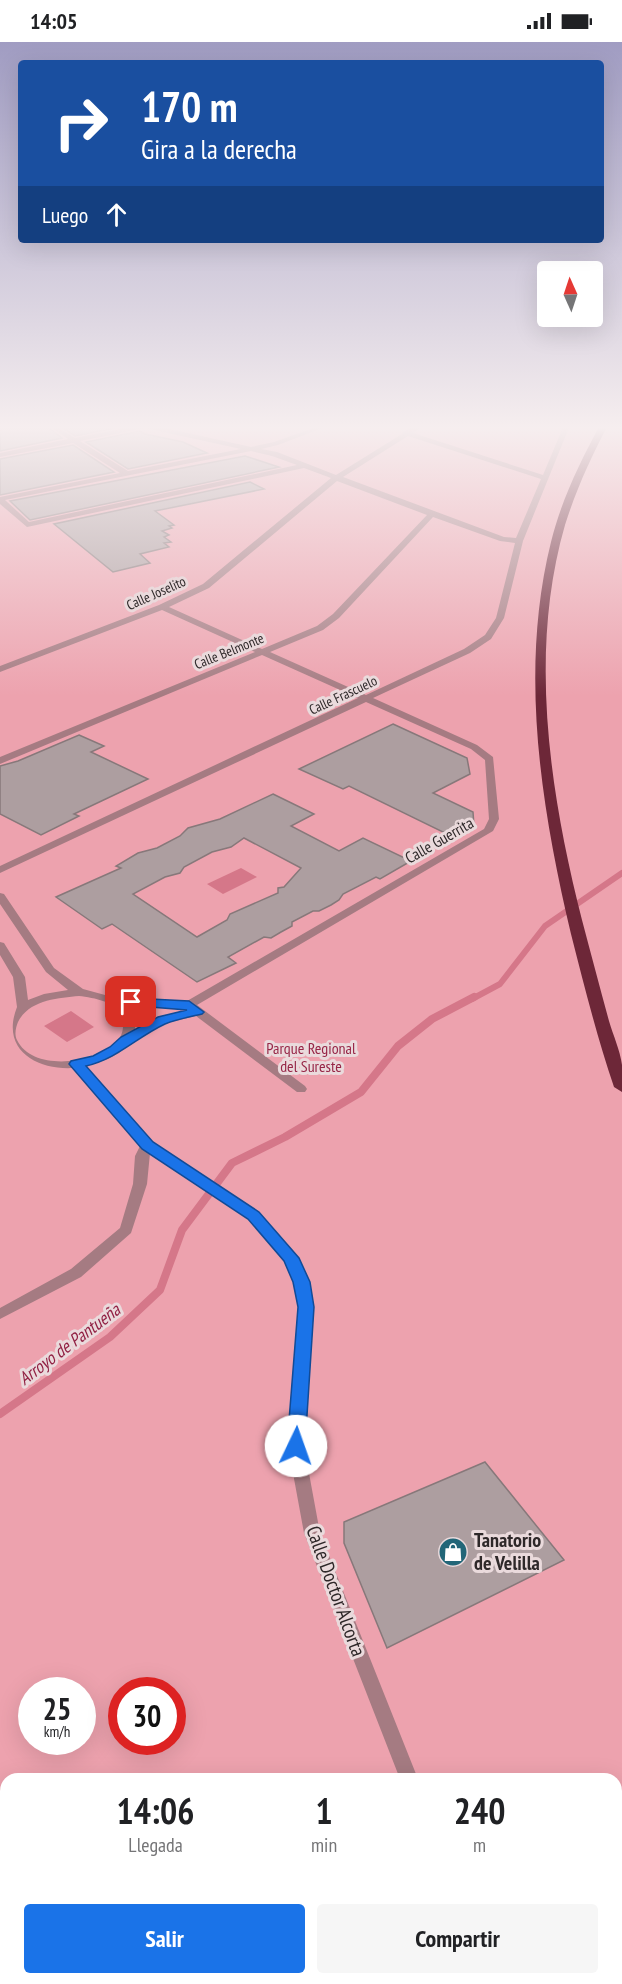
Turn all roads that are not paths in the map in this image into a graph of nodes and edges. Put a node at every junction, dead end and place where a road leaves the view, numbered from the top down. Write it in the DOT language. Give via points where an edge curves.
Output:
graph roads {
  1 [pos="17,516"];
  2 [pos="71,516"];
  3 [pos="291,516"];
  4 [pos="430,516"];
  5 [pos="437,516"];
  6 [pos="529,516"];
  7 [pos="565,516"];
  8 [pos="519,541"];
  9 [pos="162,607"];
  10 [pos="261,652"];
  11 [pos="0,669"];
  12 [pos="365,699"];
  13 [pos="0,761"];
  14 [pos="0,870"];
  15 [pos="0,896"];
  16 [pos="0,945"];
  17 [pos="79,992"];
  18 [pos="114,1001"];
  19 [pos="23,1008"];
  20 [pos="193,1008"];
  21 [pos="126,1040"];
  22 [pos="5,1044"];
  23 [pos="76,1064"];
  24 [pos="622,1087"];
  25 [pos="301,1089"];
  26 [pos="147,1145"];
  27 [pos="0,1314"];
  28 [pos="407,1773"];
  1 -- 2 [label="street" via="27,525"];
  3 -- 9 [label="street, Calle Joselito" via="206,586"];
  4 -- 10 [label="street, Calle Belmonte" via="336,616 320,628"];
  5 -- 8 [label="street"];
  6 -- 8 [label="street, Calle Frascuelo"];
  7 -- 24 [label="main road" via="552,560 540,654 549,794 577,928"];
  8 -- 12 [label="street, Calle Frascuelo" via="500,618 488,637 467,651"];
  9 -- 10 [label="street, Calle Guerrita"];
  9 -- 11 [label="street, Calle Joselito"];
  10 -- 12 [label="street, Calle Guerrita"];
  10 -- 13 [label="street, Calle Belmonte"];
  12 -- 14 [label="street, Calle Frascuelo"];
  12 -- 20 [label="street, Calle Guerrita" via="474,747 490,759 494,819 488,831"];
  15 -- 17 [label="street" via="50,970"];
  16 -- 19 [label="street" via="19,977"];
  17 -- 18 [label="street"];
  17 -- 19 [label="street" via="41,998"];
  18 -- 20 [label="street"];
  18 -- 21 [label="street" via="130,1018"];
  19 -- 22 [label="street" via="13,1018"];
  20 -- 21 [label="street, Calle Guerrita"];
  20 -- 25 [label="street"];
  21 -- 23 [label="street" via="98,1059"];
  22 -- 23 [label="street" via="38,1061"];
  23 -- 26 [label="street, Calle Doctor Alcorta"];
  26 -- 27 [label="street" via="126,1230 76,1273"];
  26 -- 28 [label="street, Calle Doctor Alcorta" via="253,1215 291,1258 301,1282 306,1307 296,1446 312,1533"];
}
